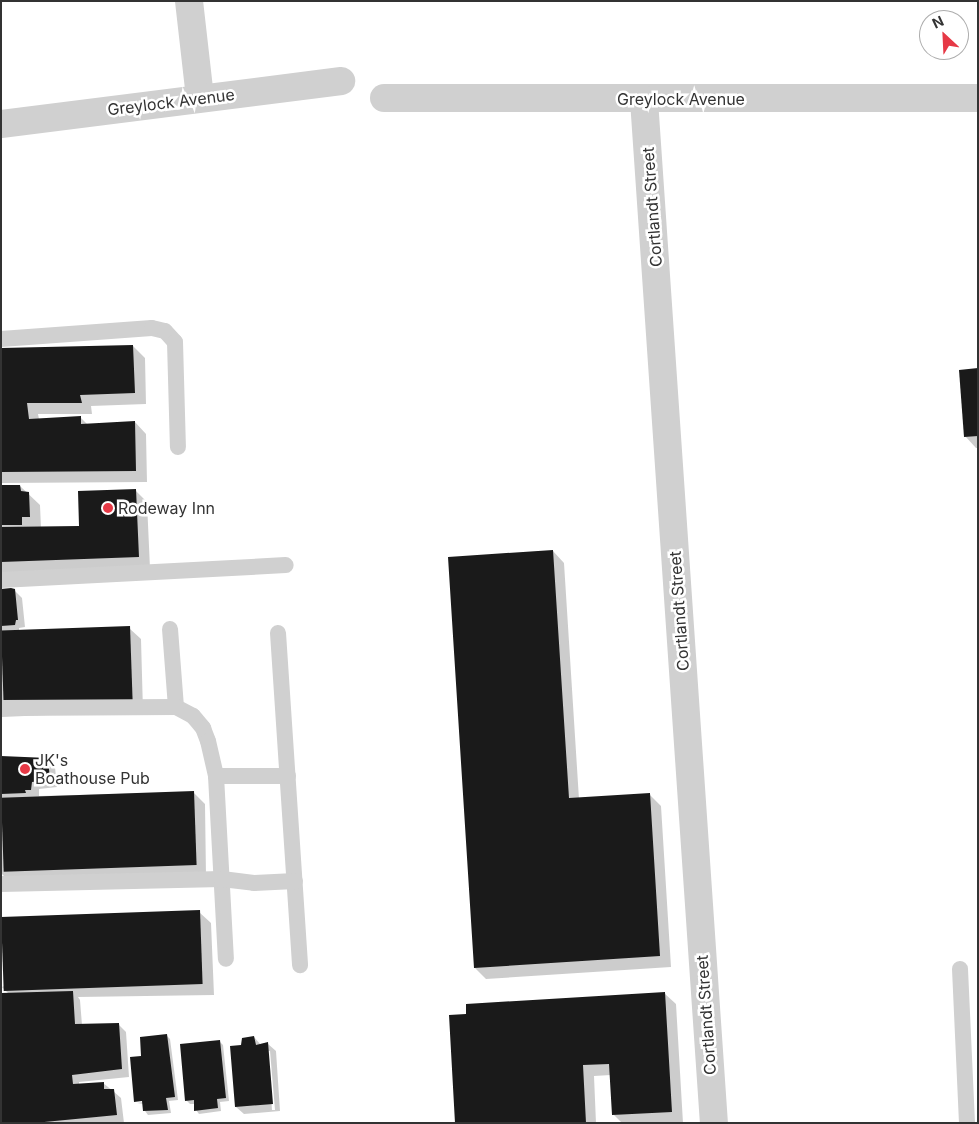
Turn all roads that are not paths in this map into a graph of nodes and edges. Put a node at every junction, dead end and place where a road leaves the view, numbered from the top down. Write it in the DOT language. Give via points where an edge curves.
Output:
graph roads {
  1 [pos="189,1"];
  2 [pos="341,81"];
  3 [pos="200,98"];
  4 [pos="384,98"];
  5 [pos="978,98"];
  6 [pos="644,100"];
  7 [pos="1,124"];
  8 [pos="1,339"];
  9 [pos="178,446"];
  10 [pos="286,565"];
  11 [pos="1,580"];
  12 [pos="170,629"];
  13 [pos="278,633"];
  14 [pos="176,707"];
  15 [pos="1,708"];
  16 [pos="216,776"];
  17 [pos="288,776"];
  18 [pos="222,879"];
  19 [pos="295,881"];
  20 [pos="1,884"];
  21 [pos="226,959"];
  22 [pos="300,965"];
  23 [pos="960,969"];
  24 [pos="714,1123"];
  25 [pos="967,1123"];
  1 -- 3 [label="street"];
  2 -- 3 [label="street, Greylock Avenue"];
  3 -- 7 [label="street, Greylock Avenue"];
  4 -- 6 [label="street, Greylock Avenue"];
  5 -- 6 [label="street, Greylock Avenue"];
  6 -- 24 [label="street, Cortlandt Street"];
  8 -- 9 [label="lane" via="152,328 165,330 175,342"];
  10 -- 11 [label="lane"];
  12 -- 14 [label="lane"];
  13 -- 17 [label="lane"];
  14 -- 15 [label="lane"];
  14 -- 16 [label="lane" via="193,716 203,728"];
  16 -- 17 [label="lane"];
  16 -- 18 [label="lane"];
  17 -- 19 [label="lane"];
  18 -- 19 [label="lane" via="254,883"];
  18 -- 20 [label="lane"];
  18 -- 21 [label="lane"];
  19 -- 22 [label="lane"];
  23 -- 25 [label="lane"];
}
